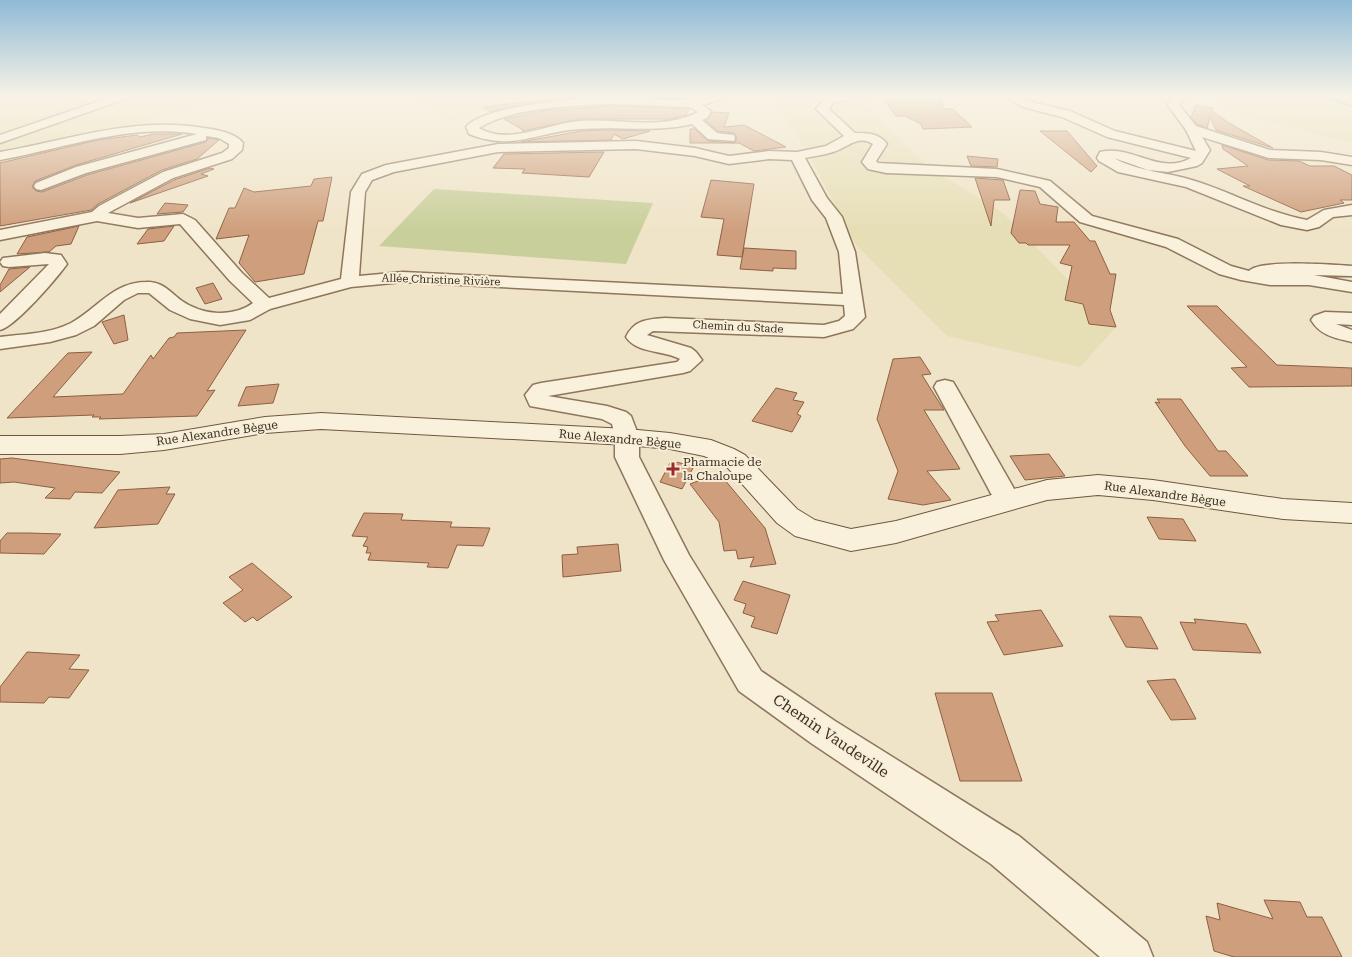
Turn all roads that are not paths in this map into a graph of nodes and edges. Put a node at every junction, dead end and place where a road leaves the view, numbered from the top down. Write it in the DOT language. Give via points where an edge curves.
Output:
graph roads {
  1 [pos="68,141"];
  2 [pos="190,141"];
  3 [pos="234,141"];
  4 [pos="647,141"];
  5 [pos="845,141"];
  6 [pos="877,141"];
  7 [pos="1138,141"];
  8 [pos="1198,141"];
  9 [pos="1228,141"];
  10 [pos="650,147"];
  11 [pos="0,156"];
  12 [pos="797,156"];
  13 [pos="1200,156"];
  14 [pos="1352,161"];
  15 [pos="41,186"];
  16 [pos="1352,210"];
  17 [pos="98,216"];
  18 [pos="0,235"];
  19 [pos="9,262"];
  20 [pos="1352,271"];
  21 [pos="1260,278"];
  22 [pos="350,282"];
  23 [pos="1352,287"];
  24 [pos="854,300"];
  25 [pos="263,305"];
  26 [pos="1352,319"];
  27 [pos="0,324"];
  28 [pos="1352,336"];
  29 [pos="0,343"];
  30 [pos="945,387"];
  31 [pos="626,437"];
  32 [pos="0,445"];
  33 [pos="1008,501"];
  34 [pos="1352,512"];
  35 [pos="1132,957"];
  1 -- 11 [label="street"];
  2 -- 15 [label="street" via="109,161"];
  3 -- 17 [label="street" via="235,150 218,160 162,178 104,209"];
  4 -- 10 [label="street"];
  5 -- 12 [label="street" via="830,149"];
  6 -- 21 [label="street" via="880,144 869,162 873,166 997,173 1045,184 1086,219 1172,243 1225,270"];
  7 -- 13 [label="street"];
  8 -- 13 [label="street" via="1203,150"];
  9 -- 14 [label="street" via="1269,154"];
  10 -- 12 [label="street" via="729,160 769,155"];
  10 -- 22 [label="street" via="597,144 498,148 377,172 367,177 358,192"];
  12 -- 24 [label="street, Chemin du Stade" via="820,200 834,217 847,252"];
  13 -- 16 [label="street" via="1192,163 1167,168 1117,154 1104,155 1104,158 1123,169 1190,184 1296,224 1313,224 1330,213"];
  17 -- 18 [label="street"];
  17 -- 25 [label="street" via="138,223 183,219"];
  19 -- 27 [label="street" via="45,258 55,259 58,264"];
  20 -- 21 [label="street" via="1267,269 1257,272"];
  21 -- 23 [label="street" via="1283,282 1309,280"];
  22 -- 24 [label="street, Allée Christine Rivière" via="403,276"];
  22 -- 25 [label="street, Allée Christine Rivière"];
  24 -- 31 [label="street, Chemin du Stade" via="855,317 851,322 824,331 664,324 643,327 636,337 640,340 682,352 692,360 683,367 541,390 536,395 538,401 545,403 618,417 623,421"];
  25 -- 29 [label="street, Allée Christine Rivière" via="251,314 232,318 198,316 183,309 159,289 139,287 116,296 78,327 63,333"];
  26 -- 28 [label="street" via="1321,320 1323,326"];
  30 -- 33 [label="street"];
  31 -- 32 [label="main road, Rue Alexandre Bègue" via="321,421 264,425 164,442"];
  31 -- 33 [label="main road, Rue Alexandre Bègue" via="670,441 726,454 787,516 806,528 851,540 896,532"];
  31 -- 35 [label="street, Chemin Vaudeville" via="627,457 665,534 750,681 1005,850"];
  33 -- 34 [label="main road, Rue Alexandre Bègue" via="1047,490 1098,485 1255,506"];
}
